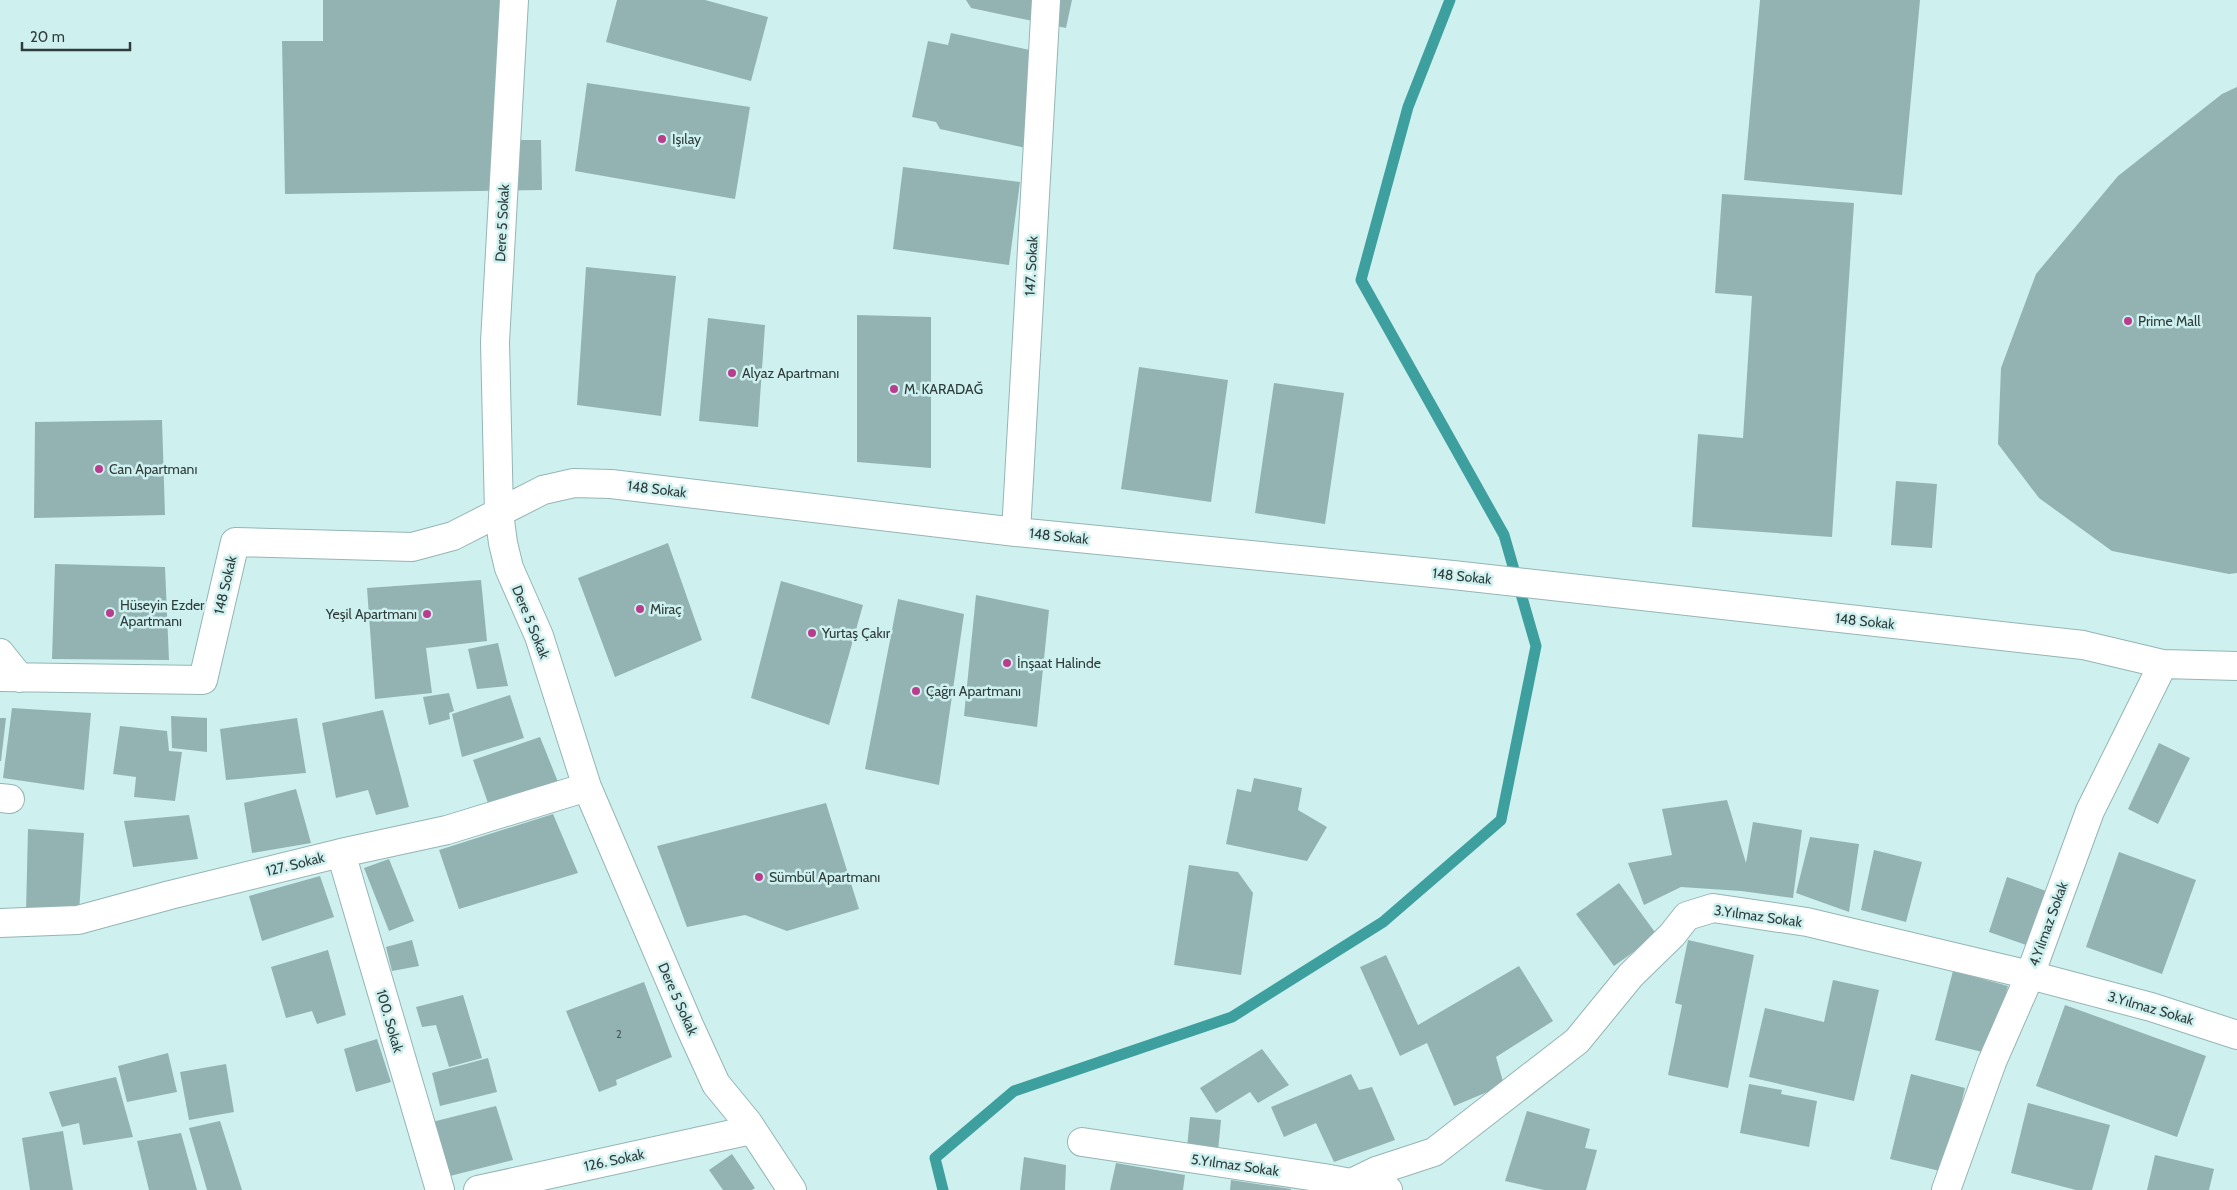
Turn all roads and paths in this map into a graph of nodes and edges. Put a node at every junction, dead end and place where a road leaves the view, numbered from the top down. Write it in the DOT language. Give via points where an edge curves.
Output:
graph roads {
  1 [pos="514,0"];
  2 [pos="1046,0"];
  3 [pos="499,513"];
  4 [pos="1016,532"];
  5 [pos="0,653"];
  6 [pos="2162,664"];
  7 [pos="2237,666"];
  8 [pos="10,677"];
  9 [pos="587,786"];
  10 [pos="341,852"];
  11 [pos="0,923"];
  12 [pos="2030,975"];
  13 [pos="2237,1035"];
  14 [pos="750,1130"];
  15 [pos="1082,1142"];
  16 [pos="1343,1186"];
  17 [pos="440,1190"];
  18 [pos="478,1190"];
  19 [pos="792,1190"];
  20 [pos="1388,1190"];
  21 [pos="1946,1190"];
  1 -- 3 [label="street, Dere 5 Sokak" via="495,342"];
  2 -- 4 [label="street, 147. Sokak"];
  3 -- 4 [label="street, 148 Sokak" via="544,490 574,483 611,484"];
  3 -- 8 [label="street, 148 Sokak" via="453,536 412,546 235,542 203,680"];
  3 -- 9 [label="street, Dere 5 Sokak" via="509,568 539,636"];
  4 -- 6 [label="street, 148 Sokak" via="1453,575 2083,645"];
  5 -- 8 [label="street"];
  6 -- 7 [label="street, 148 Sokak"];
  6 -- 12 [label="street, 4.Yılmaz Sokak" via="2090,811"];
  9 -- 10 [label="street, 127. Sokak" via="448,830"];
  9 -- 14 [label="street, Dere 5 Sokak" via="716,1084 748,1123"];
  10 -- 11 [label="street, 127. Sokak" via="78,920"];
  10 -- 17 [label="street, 100. Sokak"];
  12 -- 13 [label="street, 3.Yılmaz Sokak" via="2151,1007"];
  12 -- 16 [label="street, 3.Yılmaz Sokak" via="1807,922 1713,908 1687,916 1630,976 1577,1041 1434,1152 1376,1171"];
  12 -- 21 [label="street, 4.Yılmaz Sokak" via="1992,1062"];
  14 -- 18 [label="street, 126. Sokak"];
  14 -- 19 [label="street, Dere 5 Sokak"];
  15 -- 16 [label="street, 5.Yılmaz Sokak"];
  16 -- 20 [label="street, 5.Yılmaz Sokak"];
}
